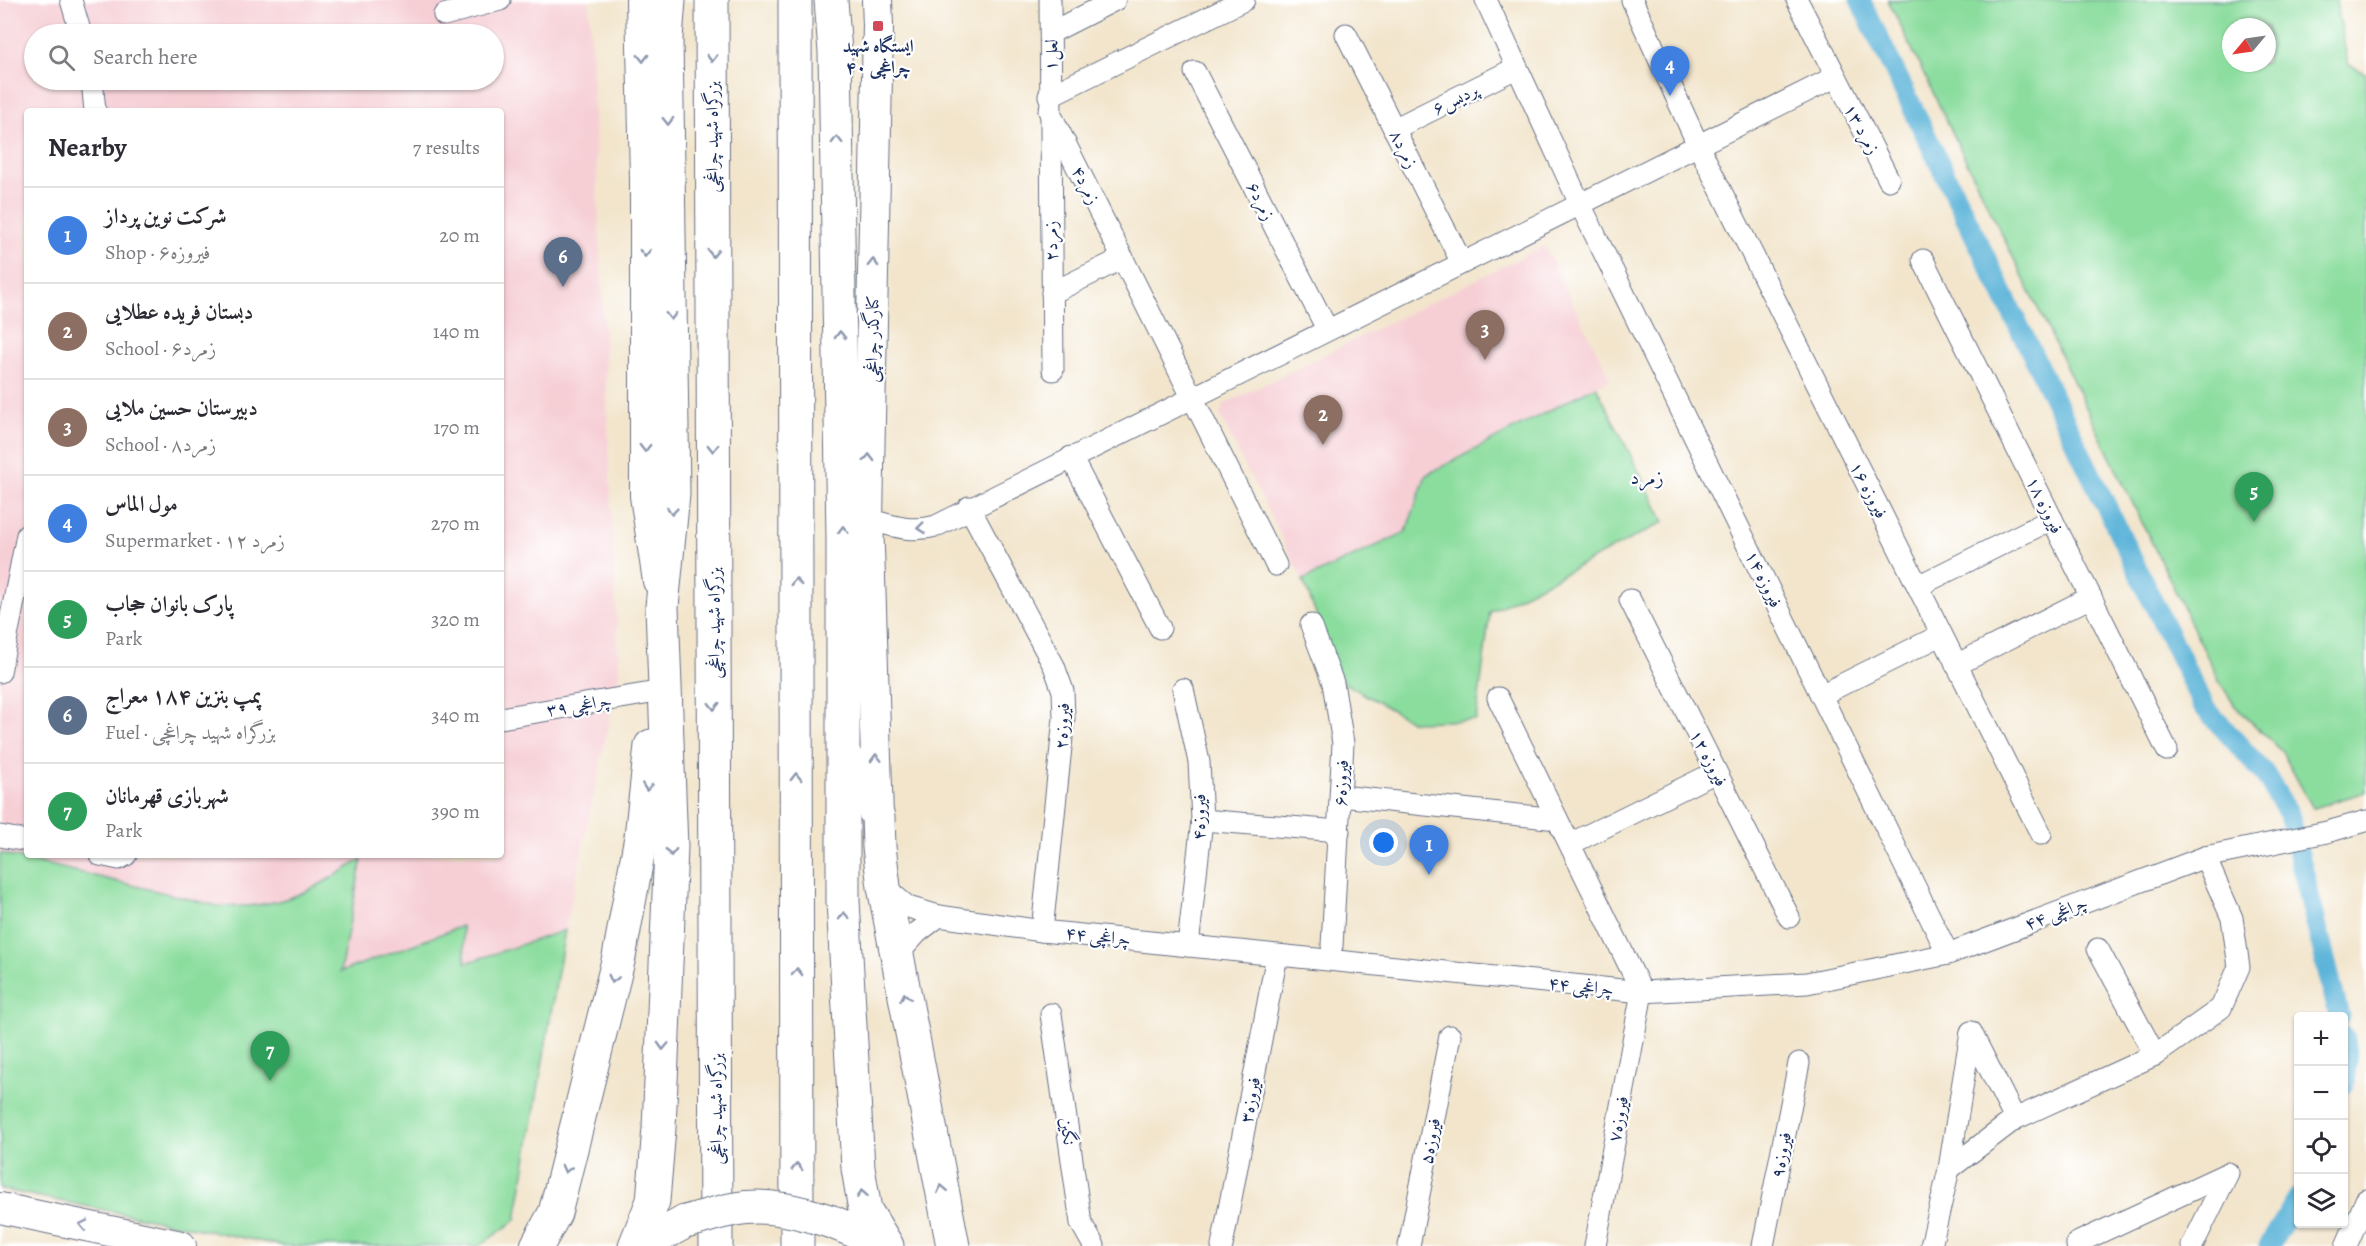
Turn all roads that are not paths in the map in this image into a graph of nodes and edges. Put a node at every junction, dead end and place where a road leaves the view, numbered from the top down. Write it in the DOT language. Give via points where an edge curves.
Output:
graph roads {
  1 [pos="71,0"];
  2 [pos="500,0"];
  3 [pos="641,0"];
  4 [pos="669,0"];
  5 [pos="712,0"];
  6 [pos="795,0"];
  7 [pos="831,0"];
  8 [pos="877,0"];
  9 [pos="1050,0"];
  10 [pos="1115,0"];
  11 [pos="1244,0"];
  12 [pos="1486,0"];
  13 [pos="1632,0"];
  14 [pos="1797,0"];
  15 [pos="444,15"];
  16 [pos="78,24"];
  17 [pos="1052,32"];
  18 [pos="1346,34"];
  19 [pos="1516,68"];
  20 [pos="1195,72"];
  21 [pos="1835,77"];
  22 [pos="93,90"];
  23 [pos="1049,104"];
  24 [pos="95,108"];
  25 [pos="1394,129"];
  26 [pos="1698,146"];
  27 [pos="1889,180"];
  28 [pos="1580,204"];
  29 [pos="1123,258"];
  30 [pos="1923,260"];
  31 [pos="1462,262"];
  32 [pos="1052,293"];
  33 [pos="1327,329"];
  34 [pos="1053,370"];
  35 [pos="1192,397"];
  36 [pos="1071,457"];
  37 [pos="969,507"];
  38 [pos="868,519"];
  39 [pos="2052,519"];
  40 [pos="24,550"];
  41 [pos="1276,565"];
  42 [pos="1918,586"];
  43 [pos="2091,597"];
  44 [pos="1630,600"];
  45 [pos="870,601"];
  46 [pos="662,607"];
  47 [pos="1311,625"];
  48 [pos="1160,628"];
  49 [pos="1941,635"];
  50 [pos="665,646"];
  51 [pos="1956,664"];
  52 [pos="0,672"];
  53 [pos="844,673"];
  54 [pos="1183,689"];
  55 [pos="657,692"];
  56 [pos="1821,695"];
  57 [pos="1498,698"];
  58 [pos="504,718"];
  59 [pos="2167,750"];
  60 [pos="843,752"];
  61 [pos="1716,772"];
  62 [pos="1341,796"];
  63 [pos="878,817"];
  64 [pos="1557,819"];
  65 [pos="1202,820"];
  66 [pos="2366,821"];
  67 [pos="1339,831"];
  68 [pos="2041,834"];
  69 [pos="0,836"];
  70 [pos="24,840"];
  71 [pos="1570,844"];
  72 [pos="2205,857"];
  73 [pos="884,887"];
  74 [pos="939,916"];
  75 [pos="1789,917"];
  76 [pos="1042,931"];
  77 [pos="1188,946"];
  78 [pos="1332,946"];
  79 [pos="2098,949"];
  80 [pos="1948,954"];
  81 [pos="897,955"];
  82 [pos="1277,955"];
  83 [pos="1642,993"];
  84 [pos="1051,1014"];
  85 [pos="1450,1036"];
  86 [pos="2155,1055"];
  87 [pos="1798,1063"];
  88 [pos="2015,1119"];
  89 [pos="1949,1169"];
  90 [pos="2366,1200"];
  91 [pos="0,1208"];
  92 [pos="182,1246"];
  93 [pos="537,1246"];
  94 [pos="635,1246"];
  95 [pos="641,1246"];
  96 [pos="716,1246"];
  97 [pos="797,1246"];
  98 [pos="873,1246"];
  99 [pos="887,1246"];
  100 [pos="953,1246"];
  101 [pos="1094,1246"];
  102 [pos="1222,1246"];
  103 [pos="1409,1246"];
  104 [pos="1595,1246"];
  105 [pos="1763,1246"];
  106 [pos="1931,1246"];
  107 [pos="2077,1246"];
  108 [pos="2192,1246"];
  109 [pos="2346,1246"];
  1 -- 16 [label="street"];
  2 -- 15 [label="street"];
  3 -- 46 [label="main road, one-way" via="645,496"];
  4 -- 46 [label="main road, one-way" via="666,38 673,494"];
  5 -- 96 [label="main road, بزرگراه شهید چراغچی, one-way"];
  97 -- 6 [label="main road, one-way"];
  53 -- 7 [label="main road, one-way" via="836,52"];
  38 -- 8 [label="main road, کنارگذر چراغچی, one-way"];
  9 -- 17 [label="street, لعل۱"];
  10 -- 17 [label="street"];
  11 -- 23 [label="street"];
  12 -- 19 [label="street, فیروزه ۱۴"];
  13 -- 26 [label="street, فیروزه ۱۶"];
  14 -- 21 [label="street, زمرد ۱۳"];
  17 -- 23 [label="street, لعل۱"];
  18 -- 25 [label="street, زمرد۸"];
  19 -- 25 [label="street, پردیس۶"];
  19 -- 28 [label="street, فیروزه ۱۴"];
  20 -- 33 [label="street, زمرد۶"];
  21 -- 26 [label="street"];
  21 -- 27 [label="street, زمرد ۱۳"];
  22 -- 24 [label="street"];
  23 -- 29 [label="street, زمرد۴"];
  23 -- 32 [label="street, زمرد۲"];
  25 -- 31 [label="street, زمرد۸"];
  26 -- 28 [label="street"];
  26 -- 42 [label="street, فیروزه ۱۶"];
  28 -- 31 [label="street"];
  28 -- 56 [label="street, فیروزه ۱۴"];
  29 -- 32 [label="street"];
  29 -- 35 [label="street, زمرد۴"];
  30 -- 39 [label="street, فیروزه ۱۸"];
  31 -- 33 [label="street"];
  32 -- 34 [label="street, زمرد۲"];
  33 -- 35 [label="street"];
  35 -- 36 [label="street"];
  35 -- 41 [label="street, زمرد۴"];
  36 -- 37 [label="street"];
  36 -- 48 [label="street"];
  37 -- 38 [label="street, one-way" via="923,530 901,529"];
  37 -- 76 [label="street, فیروزه۲" via="1054,666 1063,691 1064,718"];
  38 -- 45 [label="main road, کنارگذر چراغچی"];
  39 -- 42 [label="street"];
  39 -- 43 [label="street, فیروزه ۱۸"];
  40 -- 52 [label="street"];
  42 -- 49 [label="street, فیروزه ۱۶"];
  43 -- 51 [label="street"];
  43 -- 59 [label="street, فیروزه ۱۸"];
  44 -- 61 [label="street, فیروزه ۱۲"];
  45 -- 53 [label="main road, کنارگذر چراغچی"];
  63 -- 45 [label="main road, one-way"];
  46 -- 50 [label="main road"];
  47 -- 62 [label="street, فیروزه۶" via="1335,693 1343,743"];
  49 -- 51 [label="street, فیروزه ۱۶"];
  49 -- 56 [label="street"];
  50 -- 55 [label="main road"];
  50 -- 94 [label="main road, one-way" via="671,847 659,1128 653,1201"];
  51 -- 68 [label="street, فیروزه ۱۶"];
  53 -- 60 [label="main road"];
  54 -- 65 [label="street, فیروزه۴" via="1199,762"];
  55 -- 58 [label="street, چراغچی ۳۹"];
  55 -- 93 [label="main road, one-way" via="641,837 619,957 555,1214"];
  56 -- 80 [label="street, فیروزه ۱۴"];
  57 -- 64 [label="street"];
  60 -- 63 [label="main road"];
  99 -- 60 [label="main road, one-way" via="865,1210 858,1168 843,901"];
  61 -- 71 [label="street"];
  61 -- 75 [label="street, فیروزه ۱۲"];
  62 -- 64 [label="street"];
  62 -- 67 [label="street, فیروزه۶"];
  63 -- 73 [label="main road"];
  64 -- 71 [label="street"];
  65 -- 67 [label="street"];
  65 -- 77 [label="street, فیروزه۴"];
  66 -- 72 [label="street, چراغچی ۴۴"];
  67 -- 78 [label="street, فیروزه۶"];
  69 -- 70 [label="street"];
  71 -- 83 [label="street"];
  72 -- 80 [label="street, چراغچی ۴۴"];
  72 -- 86 [label="street" via="2232,918 2239,968 2221,1008"];
  73 -- 74 [label="street, چراغچی ۴۴" via="908,907"];
  73 -- 81 [label="main road"];
  74 -- 76 [label="street, چراغچی ۴۴"];
  74 -- 81 [label="street"];
  76 -- 77 [label="street, چراغچی ۴۴"];
  77 -- 82 [label="street, چراغچی ۴۴"];
  79 -- 86 [label="street"];
  80 -- 83 [label="street, چراغچی ۴۴" via="1807,983"];
  100 -- 81 [label="main road, one-way"];
  82 -- 83 [label="street, چراغچی ۴۴"];
  82 -- 102 [label="street, فیروزه۳"];
  83 -- 104 [label="street, فیروزه۷"];
  84 -- 101 [label="street, نگین" via="1081,1223"];
  85 -- 103 [label="street, فیروزه۵"];
  86 -- 88 [label="street"];
  87 -- 105 [label="street, فیروزه۹"];
  88 -- 89 [label="street"];
  88 -- 89 [label="street" via="1971,1032"];
  89 -- 106 [label="street"];
  90 -- 109 [label="street"];
  92 -- 91 [label="main road, one-way"];
  95 -- 98 [label="main road, bridge" via="685,1222 736,1209 764,1207 794,1210 832,1222 857,1232"];
  107 -- 108 [label="street" via="2228,1173"];
}
